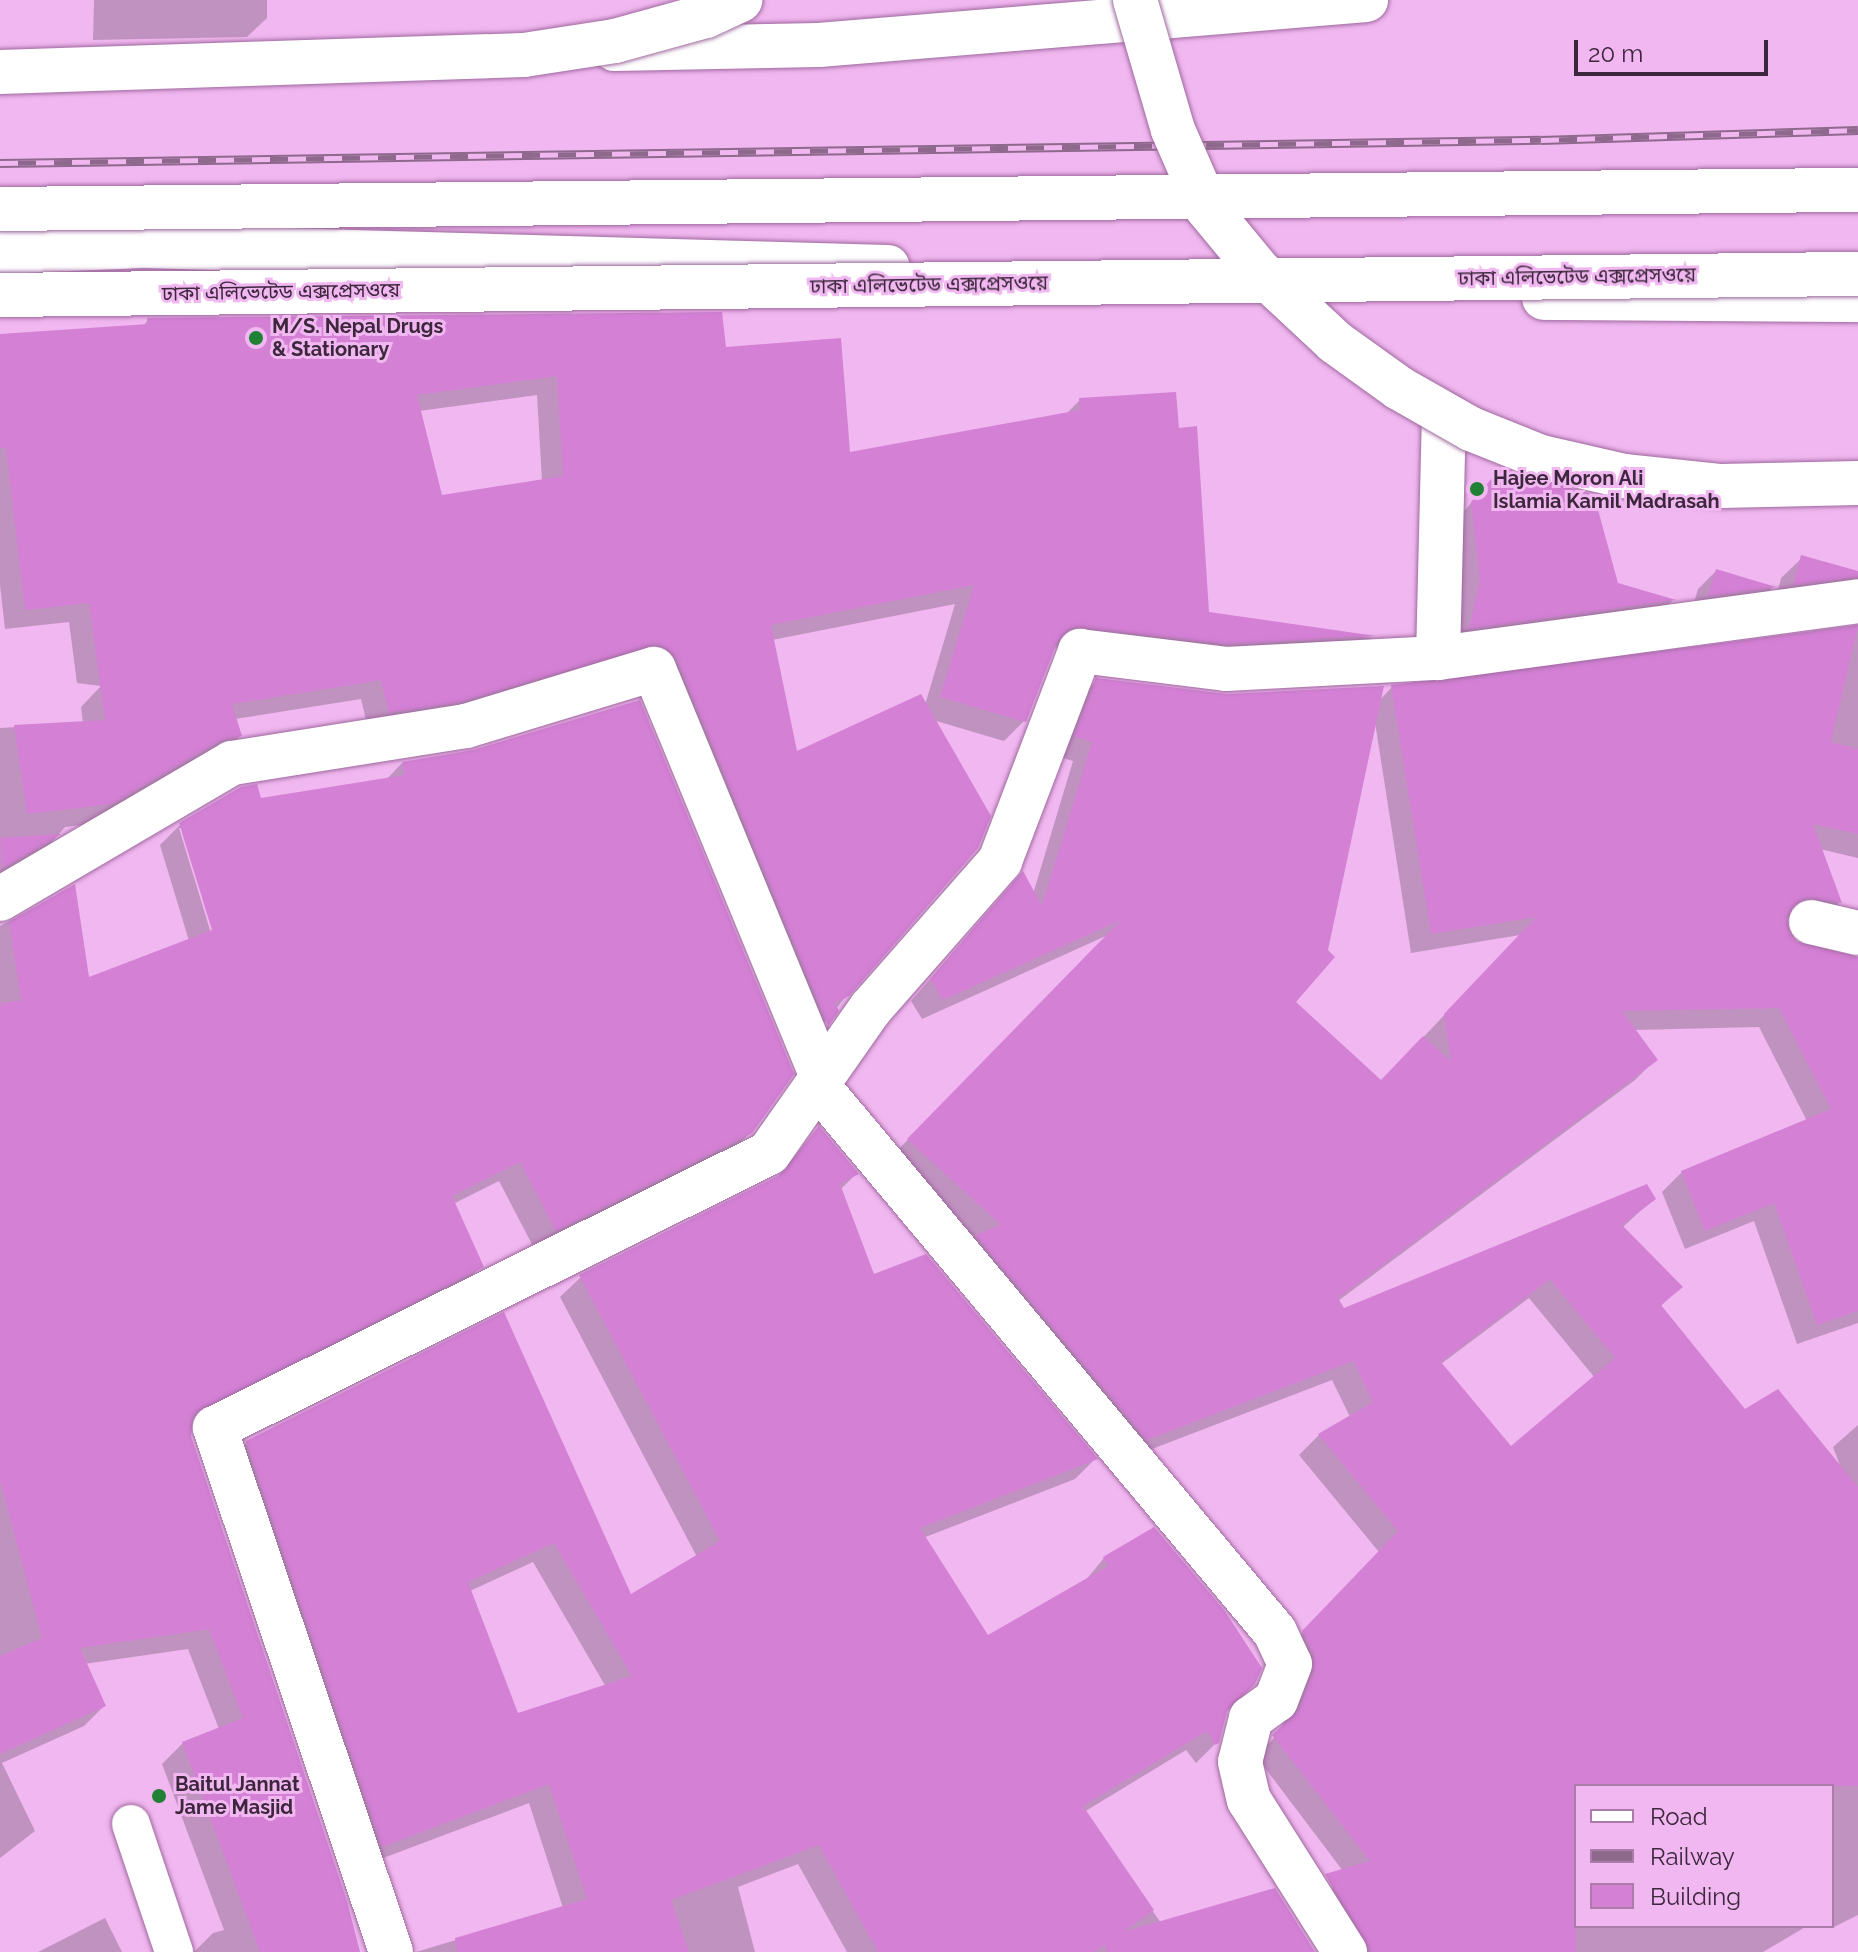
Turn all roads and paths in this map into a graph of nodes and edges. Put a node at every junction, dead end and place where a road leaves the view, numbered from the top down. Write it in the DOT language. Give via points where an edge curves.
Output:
graph roads {
  1 [pos="741,0"];
  2 [pos="1135,0"];
  3 [pos="1366,0"];
  4 [pos="0,62"];
  5 [pos="0,72"];
  6 [pos="1858,190"];
  7 [pos="0,209"];
  8 [pos="0,252"];
  9 [pos="1858,274"];
  10 [pos="0,295"];
  11 [pos="1858,300"];
  12 [pos="1444,417"];
  13 [pos="1858,483"];
  14 [pos="1858,601"];
  15 [pos="1438,658"];
  16 [pos="0,899"];
  17 [pos="1811,922"];
  18 [pos="1858,933"];
  19 [pos="819,1081"];
  20 [pos="131,1824"];
  21 [pos="174,1952"];
  22 [pos="391,1952"];
  23 [pos="1345,1952"];
  1 -- 5 [label="main road, bridge" via="706,16 615,41 524,55"];
  2 -- 13 [label="main road, bridge" via="1173,130 1207,208 1260,272 1335,342 1399,388 1471,429 1541,457 1624,476 1721,486"];
  3 -- 4 [label="main road" via="819,45"];
  6 -- 7 [label="main road, bridge"];
  8 -- 11 [label="main road" via="143,246 777,261 1353,294"];
  9 -- 10 [label="main road, ঢাকা এলিভেটেড এক্সপ্রেসওয়ে, bridge"];
  12 -- 15 [label="main road"];
  14 -- 15 [label="main road"];
  15 -- 19 [label="main road" via="1226,669 1080,651 1000,861 871,1008"];
  16 -- 19 [label="main road" via="232,763 466,726 654,669"];
  17 -- 18 [label="main road"];
  19 -- 22 [label="main road" via="769,1153 215,1428"];
  19 -- 23 [label="main road" via="1275,1632 1290,1664 1276,1700 1251,1718 1240,1762 1249,1800"];
  20 -- 21 [label="lane"];
}
